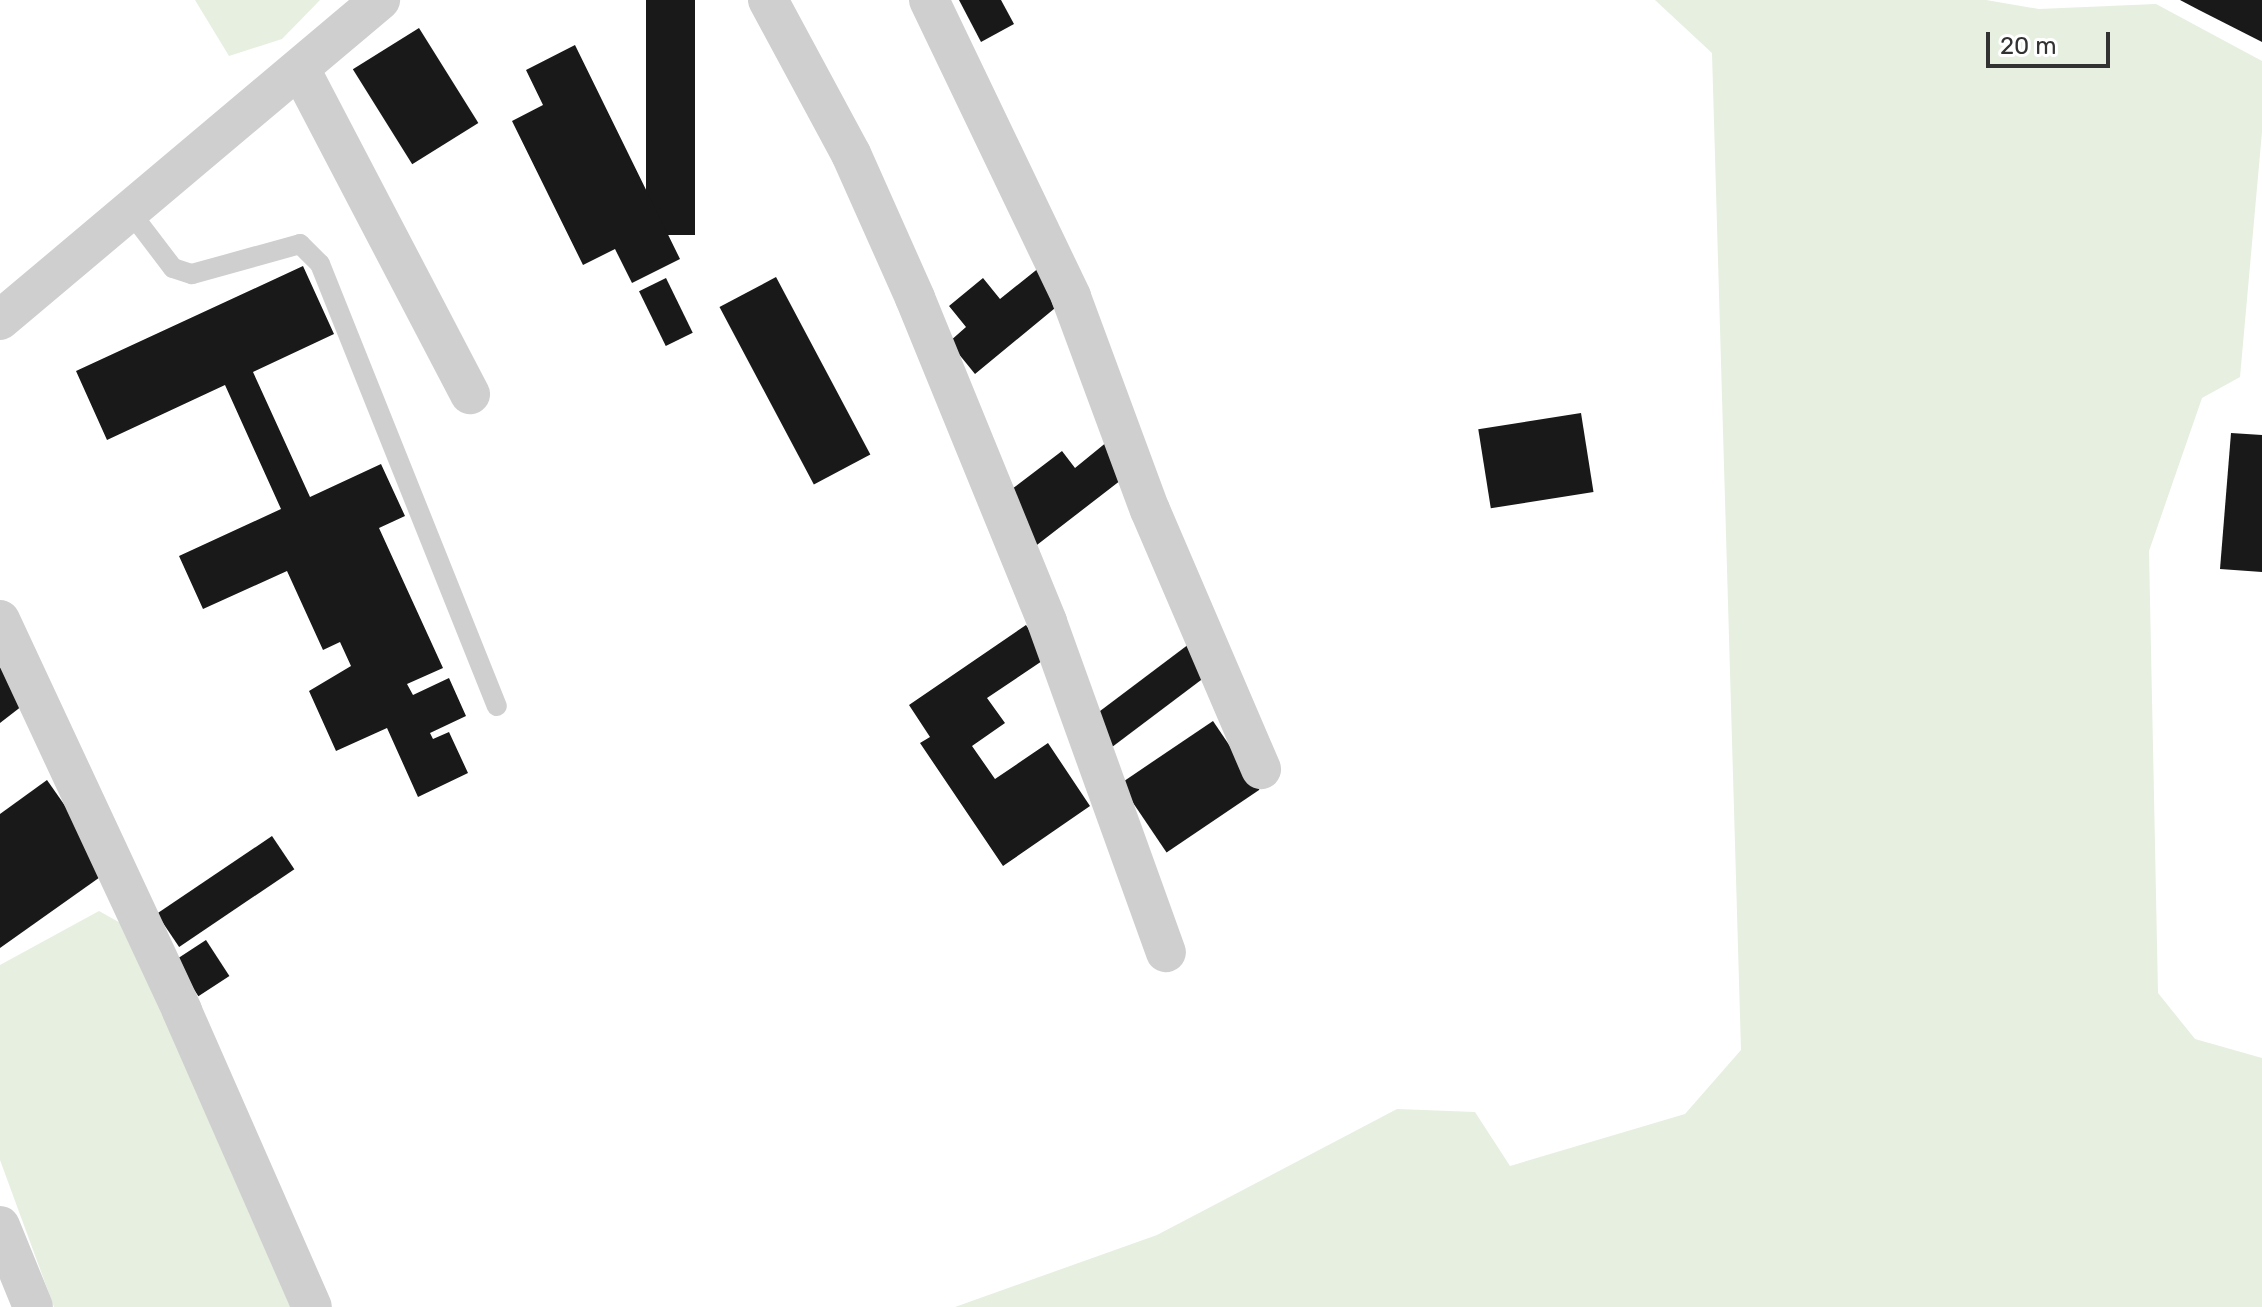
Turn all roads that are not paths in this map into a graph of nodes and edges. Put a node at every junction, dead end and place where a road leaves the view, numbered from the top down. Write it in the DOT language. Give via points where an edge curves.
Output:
graph roads {
  1 [pos="380,0"];
  2 [pos="768,0"];
  3 [pos="929,0"];
  4 [pos="300,69"];
  5 [pos="128,209"];
  6 [pos="0,320"];
  7 [pos="470,394"];
  8 [pos="0,620"];
  9 [pos="497,706"];
  10 [pos="1261,769"];
  11 [pos="1166,952"];
  12 [pos="0,1226"];
  13 [pos="33,1307"];
  14 [pos="312,1307"];
  1 -- 4 [label="street"];
  2 -- 11 [label="street" via="851,154 915,298 1047,622"];
  3 -- 10 [label="street" via="1071,297 1150,510"];
  4 -- 5 [label="street"];
  4 -- 7 [label="street"];
  5 -- 6 [label="street"];
  5 -- 9 [label="lane" via="173,268 192,274 300,244 320,264"];
  8 -- 14 [label="street" via="182,1011"];
  12 -- 13 [label="street"];
}
